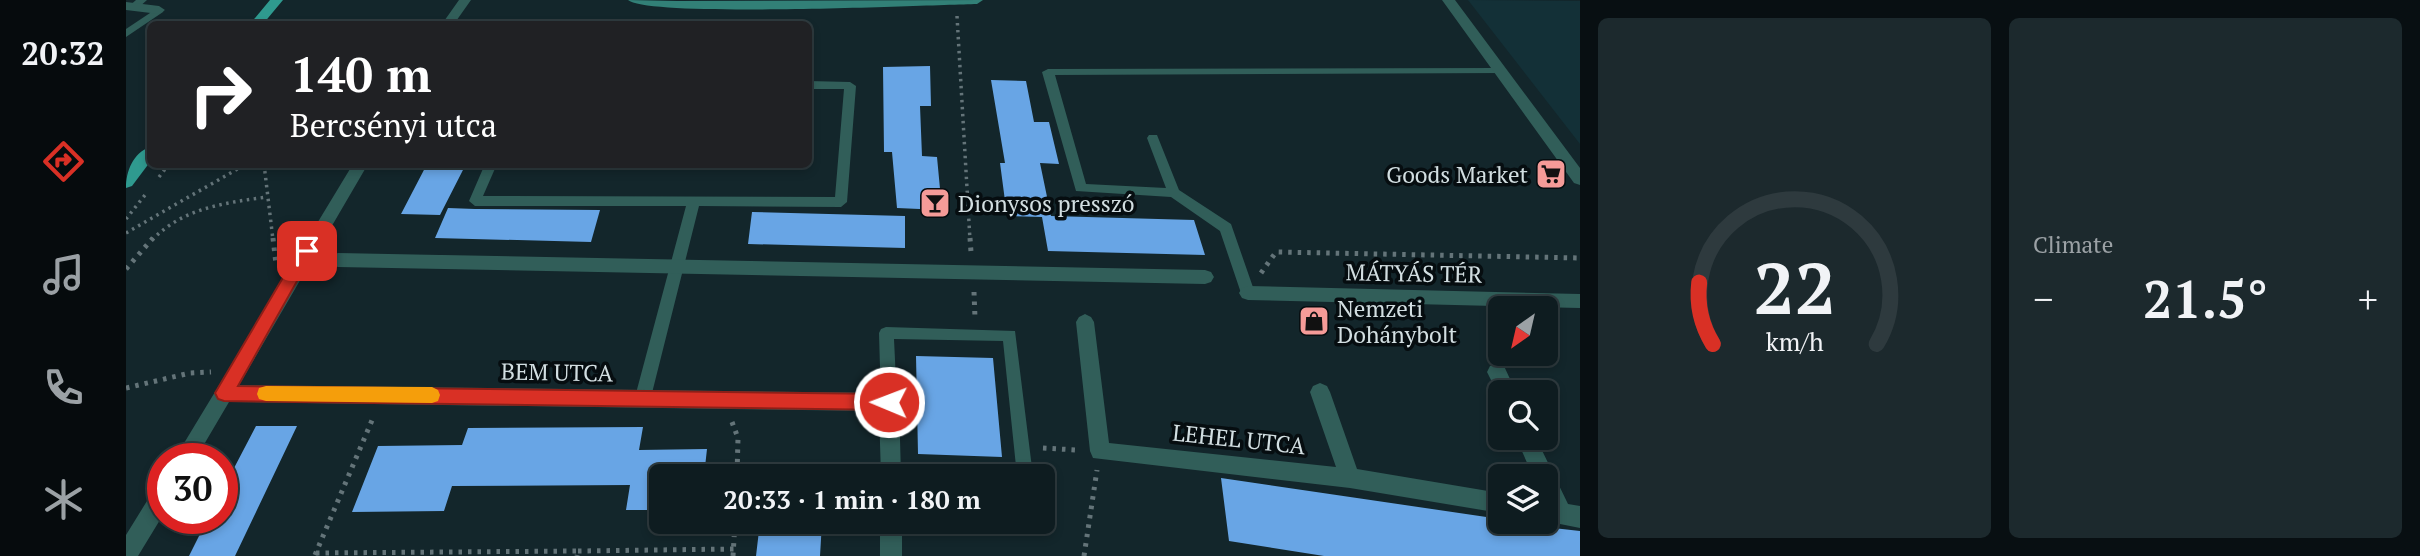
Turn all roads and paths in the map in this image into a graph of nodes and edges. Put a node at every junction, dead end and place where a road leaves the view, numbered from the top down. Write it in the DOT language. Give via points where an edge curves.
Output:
graph roads {
  1 [pos="277,0"];
  2 [pos="465,0"];
  3 [pos="634,0"];
  4 [pos="977,0"];
  5 [pos="1448,0"];
  6 [pos="956,1"];
  7 [pos="824,2"];
  8 [pos="133,4"];
  9 [pos="159,10"];
  10 [pos="259,21"];
  11 [pos="450,21"];
  12 [pos="126,34"];
  13 [pos="1500,71"];
  14 [pos="812,86"];
  15 [pos="1153,138"];
  16 [pos="147,156"];
  17 [pos="239,168"];
  18 [pos="264,168"];
  19 [pos="358,168"];
  20 [pos="489,168"];
  21 [pos="1580,179"];
  22 [pos="126,183"];
  23 [pos="1174,193"];
  24 [pos="267,197"];
  25 [pos="694,202"];
  26 [pos="126,233"];
  27 [pos="1580,258"];
  28 [pos="338,260"];
  29 [pos="972,262"];
  30 [pos="126,269"];
  31 [pos="293,274"];
  32 [pos="1205,277"];
  33 [pos="973,287"];
  34 [pos="1248,293"];
  35 [pos="1580,301"];
  36 [pos="1085,322"];
  37 [pos="976,333"];
  38 [pos="222,371"];
  39 [pos="1497,372"];
  40 [pos="1501,380"];
  41 [pos="126,388"];
  42 [pos="1320,392"];
  43 [pos="224,393"];
  44 [pos="383,395"];
  45 [pos="643,397"];
  46 [pos="724,399"];
  47 [pos="889,402"];
  48 [pos="194,443"];
  49 [pos="1022,446"];
  50 [pos="1100,451"];
  51 [pos="737,464"];
  52 [pos="891,464"];
  53 [pos="1024,464"];
  54 [pos="1350,478"];
  55 [pos="1488,501"];
  56 [pos="147,521"];
  57 [pos="735,534"];
  58 [pos="891,534"];
  59 [pos="734,552"];
  60 [pos="577,553"];
  61 [pos="316,554"];
  62 [pos="126,555"];
  63 [pos="891,556"];
  64 [pos="1084,556"];
  1 -- 10 [label="main road"];
  2 -- 11 [label="street"];
  3 -- 7 [label="main road" via="677,5"];
  4 -- 6 [label="main road"];
  5 -- 13 [label="street"];
  6 -- 7 [label="main road"];
  6 -- 29 [label="path"];
  8 -- 9 [label="street"];
  9 -- 12 [label="lane"];
  13 -- 21 [label="street"];
  13 -- 23 [label="lane" via="1048,72 1080,188"];
  14 -- 25 [label="lane" via="850,86 841,202"];
  15 -- 23 [label="lane"];
  16 -- 22 [label="main road"];
  17 -- 26 [label="path"];
  18 -- 24 [label="path"];
  19 -- 31 [label="street"];
  20 -- 25 [label="lane" via="475,201"];
  23 -- 34 [label="lane" via="1226,228"];
  24 -- 30 [label="path" via="206,205 174,220 150,237"];
  24 -- 31 [label="path" via="277,276"];
  25 -- 45 [label="lane"];
  27 -- 34 [label="path" via="1276,252"];
  28 -- 32 [label="street"];
  31 -- 43 [label="street"];
  33 -- 37 [label="path"];
  34 -- 35 [label="street, MÁTYÁS TÉR"];
  36 -- 50 [label="street"];
  37 -- 47 [label="lane" via="886,333"];
  37 -- 49 [label="lane" via="1010,335"];
  38 -- 41 [label="path" via="190,373"];
  39 -- 40 [label="street"];
  42 -- 54 [label="street"];
  43 -- 44 [label="street, BEM UTCA"];
  43 -- 48 [label="street"];
  44 -- 45 [label="street, BEM UTCA"];
  44 -- 61 [label="path"];
  45 -- 46 [label="street, BEM UTCA"];
  46 -- 47 [label="street, BEM UTCA"];
  46 -- 51 [label="path" via="738,438"];
  47 -- 52 [label="street"];
  49 -- 50 [label="path"];
  49 -- 53 [label="lane"];
  50 -- 54 [label="street, LEHEL UTCA"];
  50 -- 64 [label="path"];
  54 -- 55 [label="street, LEHEL UTCA"];
  56 -- 62 [label="street"];
  57 -- 59 [label="path"];
  58 -- 63 [label="street"];
  59 -- 60 [label="path"];
  60 -- 61 [label="path"];
}
